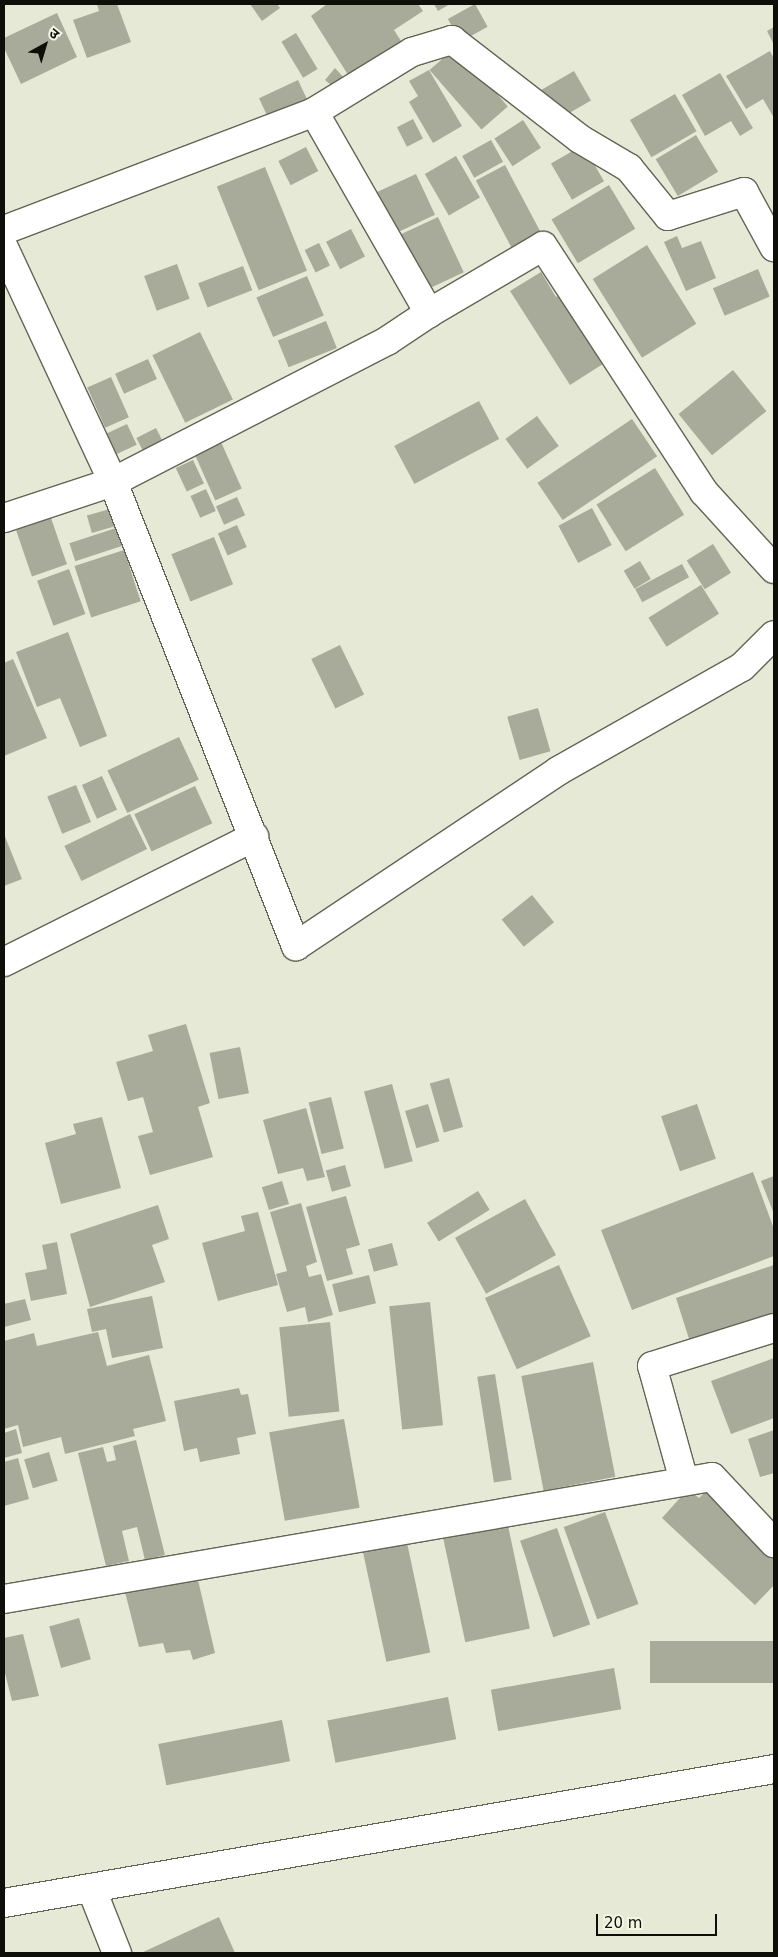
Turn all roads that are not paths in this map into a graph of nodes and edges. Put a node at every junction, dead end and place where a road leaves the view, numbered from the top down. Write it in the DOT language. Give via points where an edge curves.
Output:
graph roads {
  1 [pos="314,112"];
  2 [pos="4,230"];
  3 [pos="774,247"];
  4 [pos="4,248"];
  5 [pos="429,314"];
  6 [pos="112,482"];
  7 [pos="4,518"];
  8 [pos="774,569"];
  9 [pos="774,635"];
  10 [pos="254,837"];
  11 [pos="4,962"];
  12 [pos="774,1328"];
  13 [pos="684,1481"];
  14 [pos="774,1543"];
  15 [pos="4,1598"];
  16 [pos="774,1768"];
  17 [pos="92,1890"];
  18 [pos="4,1903"];
  19 [pos="118,1953"];
  1 -- 2 [label="street"];
  1 -- 3 [label="street" via="412,52 452,40 580,139 629,168 668,216 744,192"];
  1 -- 5 [label="street"];
  4 -- 6 [label="street"];
  5 -- 6 [label="street" via="387,341"];
  5 -- 8 [label="street" via="543,246 704,492"];
  6 -- 7 [label="street"];
  6 -- 10 [label="street"];
  9 -- 10 [label="street" via="742,667 558,771 296,946"];
  10 -- 11 [label="street"];
  12 -- 13 [label="street" via="652,1366"];
  13 -- 14 [label="street" via="712,1477"];
  13 -- 15 [label="street"];
  16 -- 17 [label="street"];
  17 -- 18 [label="street"];
  17 -- 19 [label="street"];
}
